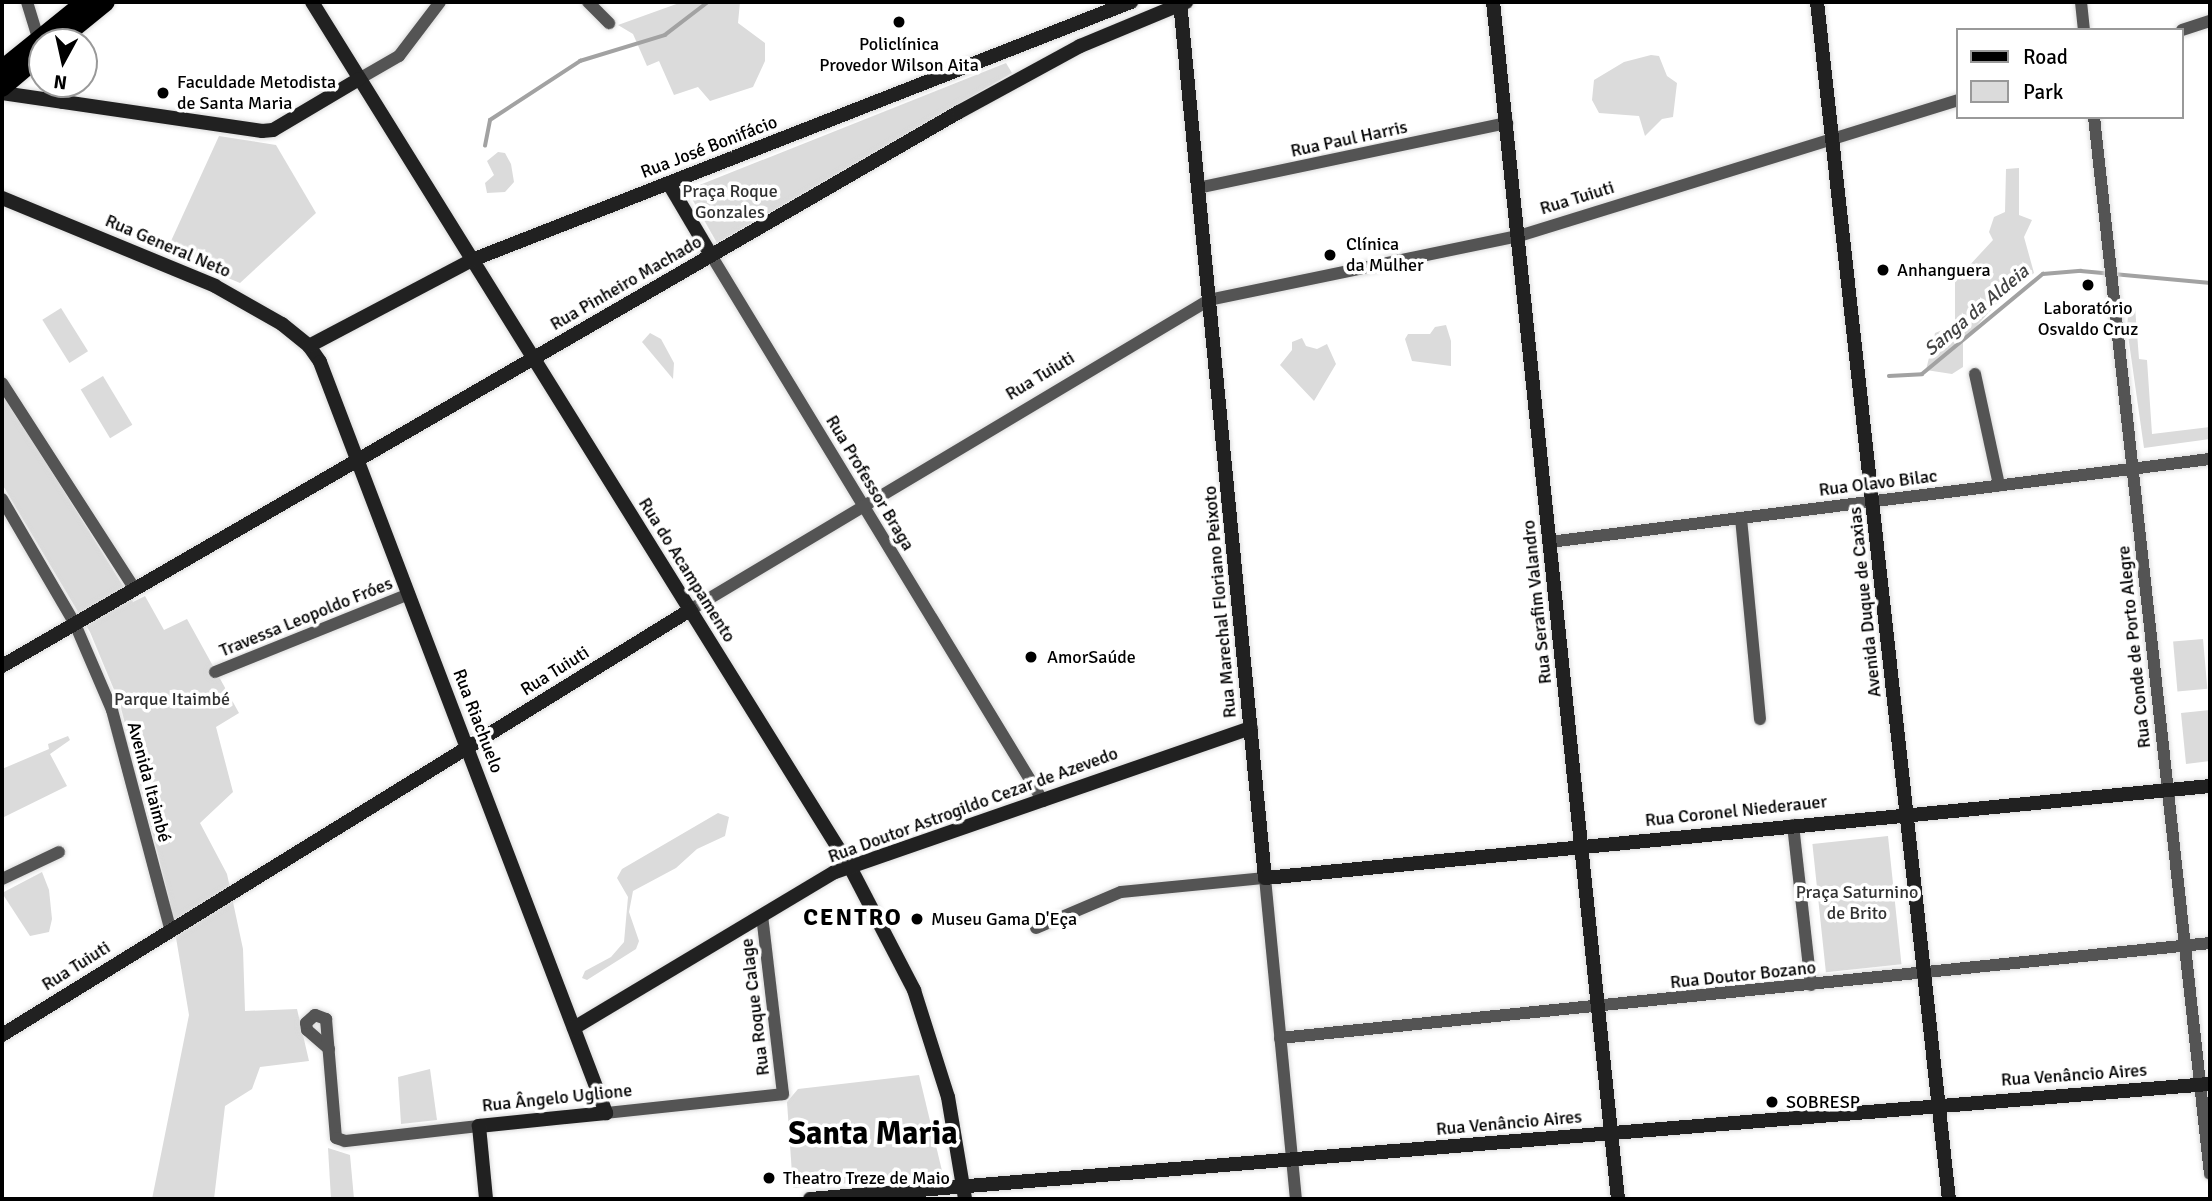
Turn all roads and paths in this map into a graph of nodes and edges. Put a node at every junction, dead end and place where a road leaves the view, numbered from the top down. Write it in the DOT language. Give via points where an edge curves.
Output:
graph roads {
  1 [pos="27,2"];
  2 [pos="85,2"];
  3 [pos="106,2"];
  4 [pos="312,2"];
  5 [pos="440,2"];
  6 [pos="588,2"];
  7 [pos="1131,2"];
  8 [pos="1493,2"];
  9 [pos="1817,2"];
  10 [pos="2081,2"];
  11 [pos="1182,3"];
  12 [pos="2210,21"];
  13 [pos="609,23"];
  14 [pos="34,28"];
  15 [pos="60,28"];
  16 [pos="74,28"];
  17 [pos="2084,28"];
  18 [pos="2184,29"];
  19 [pos="1004,53"];
  20 [pos="28,55"];
  21 [pos="28,61"];
  22 [pos="2,69"];
  23 [pos="359,79"];
  24 [pos="1017,80"];
  25 [pos="2,90"];
  26 [pos="60,98"];
  27 [pos="1956,101"];
  28 [pos="62,103"];
  29 [pos="2094,119"];
  30 [pos="1507,123"];
  31 [pos="1835,139"];
  32 [pos="669,184"];
  33 [pos="1198,188"];
  34 [pos="2,198"];
  35 [pos="1519,236"];
  36 [pos="711,255"];
  37 [pos="472,260"];
  38 [pos="1209,300"];
  39 [pos="309,346"];
  40 [pos="533,358"];
  41 [pos="1975,374"];
  42 [pos="2,383"];
  43 [pos="2210,459"];
  44 [pos="358,460"];
  45 [pos="2132,468"];
  46 [pos="1999,485"];
  47 [pos="2,499"];
  48 [pos="1874,501"];
  49 [pos="860,505"];
  50 [pos="1741,517"];
  51 [pos="1550,542"];
  52 [pos="135,589"];
  53 [pos="409,594"];
  54 [pos="690,610"];
  55 [pos="75,624"];
  56 [pos="2,666"];
  57 [pos="215,672"];
  58 [pos="1760,719"];
  59 [pos="1251,729"];
  60 [pos="468,748"];
  61 [pos="2210,786"];
  62 [pos="2168,790"];
  63 [pos="1043,801"];
  64 [pos="1907,813"];
  65 [pos="1793,825"];
  66 [pos="1581,846"];
  67 [pos="59,852"];
  68 [pos="850,867"];
  69 [pos="2,878"];
  70 [pos="1265,878"];
  71 [pos="762,916"];
  72 [pos="1036,928"];
  73 [pos="171,930"];
  74 [pos="2210,943"];
  75 [pos="2185,945"];
  76 [pos="1923,973"];
  77 [pos="1811,985"];
  78 [pos="1598,1008"];
  79 [pos="574,1028"];
  80 [pos="2,1035"];
  81 [pos="1280,1038"];
  82 [pos="329,1049"];
  83 [pos="2205,1084"];
  84 [pos="783,1094"];
  85 [pos="1938,1105"];
  86 [pos="606,1113"];
  87 [pos="478,1126"];
  88 [pos="1612,1133"];
  89 [pos="1292,1160"];
  90 [pos="2210,1174"];
  91 [pos="964,1193"];
  92 [pos="910,1195"];
  93 [pos="486,1199"];
  94 [pos="810,1199"];
  95 [pos="1296,1199"];
  96 [pos="1618,1199"];
  97 [pos="1949,1199"];
  1 -- 14 [label="street"];
  2 -- 15 [label="main road"];
  3 -- 16 [label="main road"];
  4 -- 23 [label="street, Rua do Acampamento"];
  5 -- 23 [label="street" via="399,55"];
  6 -- 13 [label="street"];
  7 -- 19 [label="street, Rua José Bonifácio"];
  8 -- 30 [label="street, Rua Serafim Valandro"];
  9 -- 31 [label="street, Avenida Duque de Caxias"];
  10 -- 17 [label="street"];
  11 -- 24 [label="street, Rua Pinheiro Machado" via="1080,46"];
  11 -- 33 [label="street, Rua Marechal Floriano Peixoto"];
  12 -- 18 [label="street"];
  19 -- 24 [label="street" via="1017,65"];
  19 -- 32 [label="street, Rua José Bonifácio"];
  20 -- 22 [label="main road"];
  21 -- 25 [label="main road"];
  23 -- 28 [label="street" via="273,130 262,131"];
  23 -- 37 [label="street, Rua do Acampamento"];
  24 -- 36 [label="street, Rua Pinheiro Machado"];
  25 -- 28 [label="street"];
  26 -- 28 [label="street"];
  27 -- 31 [label="street, Rua Tuiuti"];
  29 -- 45 [label="street, Rua Conde de Porto Alegre"];
  30 -- 33 [label="street, Rua Paul Harris"];
  30 -- 35 [label="street, Rua Serafim Valandro"];
  31 -- 35 [label="street, Rua Tuiuti"];
  31 -- 48 [label="street, Avenida Duque de Caxias"];
  32 -- 36 [label="street, Rua Professor Braga"];
  32 -- 37 [label="street, Rua José Bonifácio"];
  33 -- 38 [label="street, Rua Marechal Floriano Peixoto"];
  34 -- 39 [label="street, Rua General Neto" via="215,285 282,324"];
  35 -- 38 [label="street, Rua Tuiuti"];
  35 -- 51 [label="street, Rua Serafim Valandro"];
  36 -- 40 [label="street, Rua Pinheiro Machado"];
  36 -- 49 [label="street, Rua Professor Braga"];
  37 -- 39 [label="street, Rua José Bonifácio"];
  37 -- 40 [label="street, Rua do Acampamento"];
  38 -- 49 [label="street, Rua Tuiuti"];
  38 -- 59 [label="street, Rua Marechal Floriano Peixoto"];
  39 -- 44 [label="street, Rua Riachuelo" via="320,362"];
  40 -- 44 [label="street, Rua Pinheiro Machado"];
  40 -- 54 [label="street, Rua do Acampamento"];
  41 -- 46 [label="street"];
  42 -- 52 [label="street"];
  43 -- 45 [label="street, Rua Olavo Bilac"];
  44 -- 52 [label="street, Rua Pinheiro Machado"];
  44 -- 53 [label="street, Rua Riachuelo"];
  45 -- 46 [label="street, Rua Olavo Bilac"];
  45 -- 62 [label="street, Rua Conde de Porto Alegre"];
  46 -- 48 [label="street, Rua Olavo Bilac"];
  47 -- 55 [label="street, Avenida Itaimbé"];
  48 -- 50 [label="street, Rua Olavo Bilac"];
  48 -- 64 [label="street, Avenida Duque de Caxias"];
  49 -- 54 [label="street, Rua Tuiuti"];
  49 -- 63 [label="street, Rua Professor Braga"];
  50 -- 51 [label="street, Rua Olavo Bilac"];
  50 -- 58 [label="street"];
  51 -- 66 [label="street, Rua Serafim Valandro"];
  52 -- 55 [label="street, Rua Pinheiro Machado"];
  53 -- 57 [label="street, Travessa Leopoldo Fróes"];
  53 -- 60 [label="street, Rua Riachuelo"];
  54 -- 60 [label="street, Rua Tuiuti"];
  54 -- 68 [label="street, Rua do Acampamento"];
  55 -- 56 [label="street"];
  55 -- 73 [label="street, Avenida Itaimbé" via="112,710"];
  59 -- 63 [label="street, Rua Doutor Astrogildo Cezar de Azevedo"];
  59 -- 70 [label="street, Rua Marechal Floriano Peixoto"];
  60 -- 73 [label="street, Rua Tuiuti"];
  60 -- 79 [label="street, Rua Riachuelo"];
  61 -- 62 [label="street, Rua Coronel Niederauer"];
  62 -- 64 [label="street, Rua Coronel Niederauer"];
  62 -- 75 [label="street, Rua Conde de Porto Alegre"];
  63 -- 68 [label="street, Rua Doutor Astrogildo Cezar de Azevedo"];
  64 -- 65 [label="street, Rua Coronel Niederauer"];
  64 -- 76 [label="street, Avenida Duque de Caxias"];
  65 -- 66 [label="street, Rua Coronel Niederauer"];
  65 -- 77 [label="street"];
  66 -- 70 [label="street, Rua Coronel Niederauer"];
  66 -- 78 [label="street, Rua Serafim Valandro"];
  67 -- 69 [label="street"];
  68 -- 71 [label="street, Rua Doutor Astrogildo Cezar de Azevedo"];
  68 -- 91 [label="street, Rua do Acampamento" via="914,990 948,1097"];
  70 -- 72 [label="street" via="1121,892"];
  70 -- 81 [label="street, Rua Marechal Floriano Peixoto"];
  71 -- 79 [label="street, Rua Doutor Astrogildo Cezar de Azevedo"];
  71 -- 84 [label="street, Rua Roque Calage"];
  73 -- 80 [label="street, Rua Tuiuti"];
  74 -- 75 [label="street, Rua Doutor Bozano"];
  75 -- 76 [label="street, Rua Doutor Bozano"];
  75 -- 83 [label="street, Rua Conde de Porto Alegre"];
  76 -- 77 [label="street, Rua Doutor Bozano"];
  76 -- 85 [label="street, Avenida Duque de Caxias"];
  77 -- 78 [label="street, Rua Doutor Bozano"];
  78 -- 81 [label="street, Rua Doutor Bozano"];
  78 -- 88 [label="street, Rua Serafim Valandro"];
  79 -- 86 [label="street, Rua Riachuelo"];
  81 -- 89 [label="street, Rua Marechal Floriano Peixoto"];
  82 -- 87 [label="street, Rua Ângelo Uglione" via="336,1138 345,1141"];
  83 -- 85 [label="street, Rua Venâncio Aires"];
  83 -- 90 [label="street, Rua Conde de Porto Alegre"];
  84 -- 86 [label="street, Rua Ângelo Uglione"];
  85 -- 88 [label="street, Rua Venâncio Aires"];
  85 -- 97 [label="street, Avenida Duque de Caxias"];
  86 -- 87 [label="street, Rua Ângelo Uglione"];
  87 -- 93 [label="street"];
  88 -- 89 [label="street, Rua Venâncio Aires"];
  88 -- 96 [label="street, Rua Serafim Valandro"];
  89 -- 91 [label="street, Rua Venâncio Aires"];
  89 -- 95 [label="street, Rua Marechal Floriano Peixoto"];
  91 -- 92 [label="street, Rua Venâncio Aires"];
  92 -- 94 [label="street, Rua Venâncio Aires"];
}
